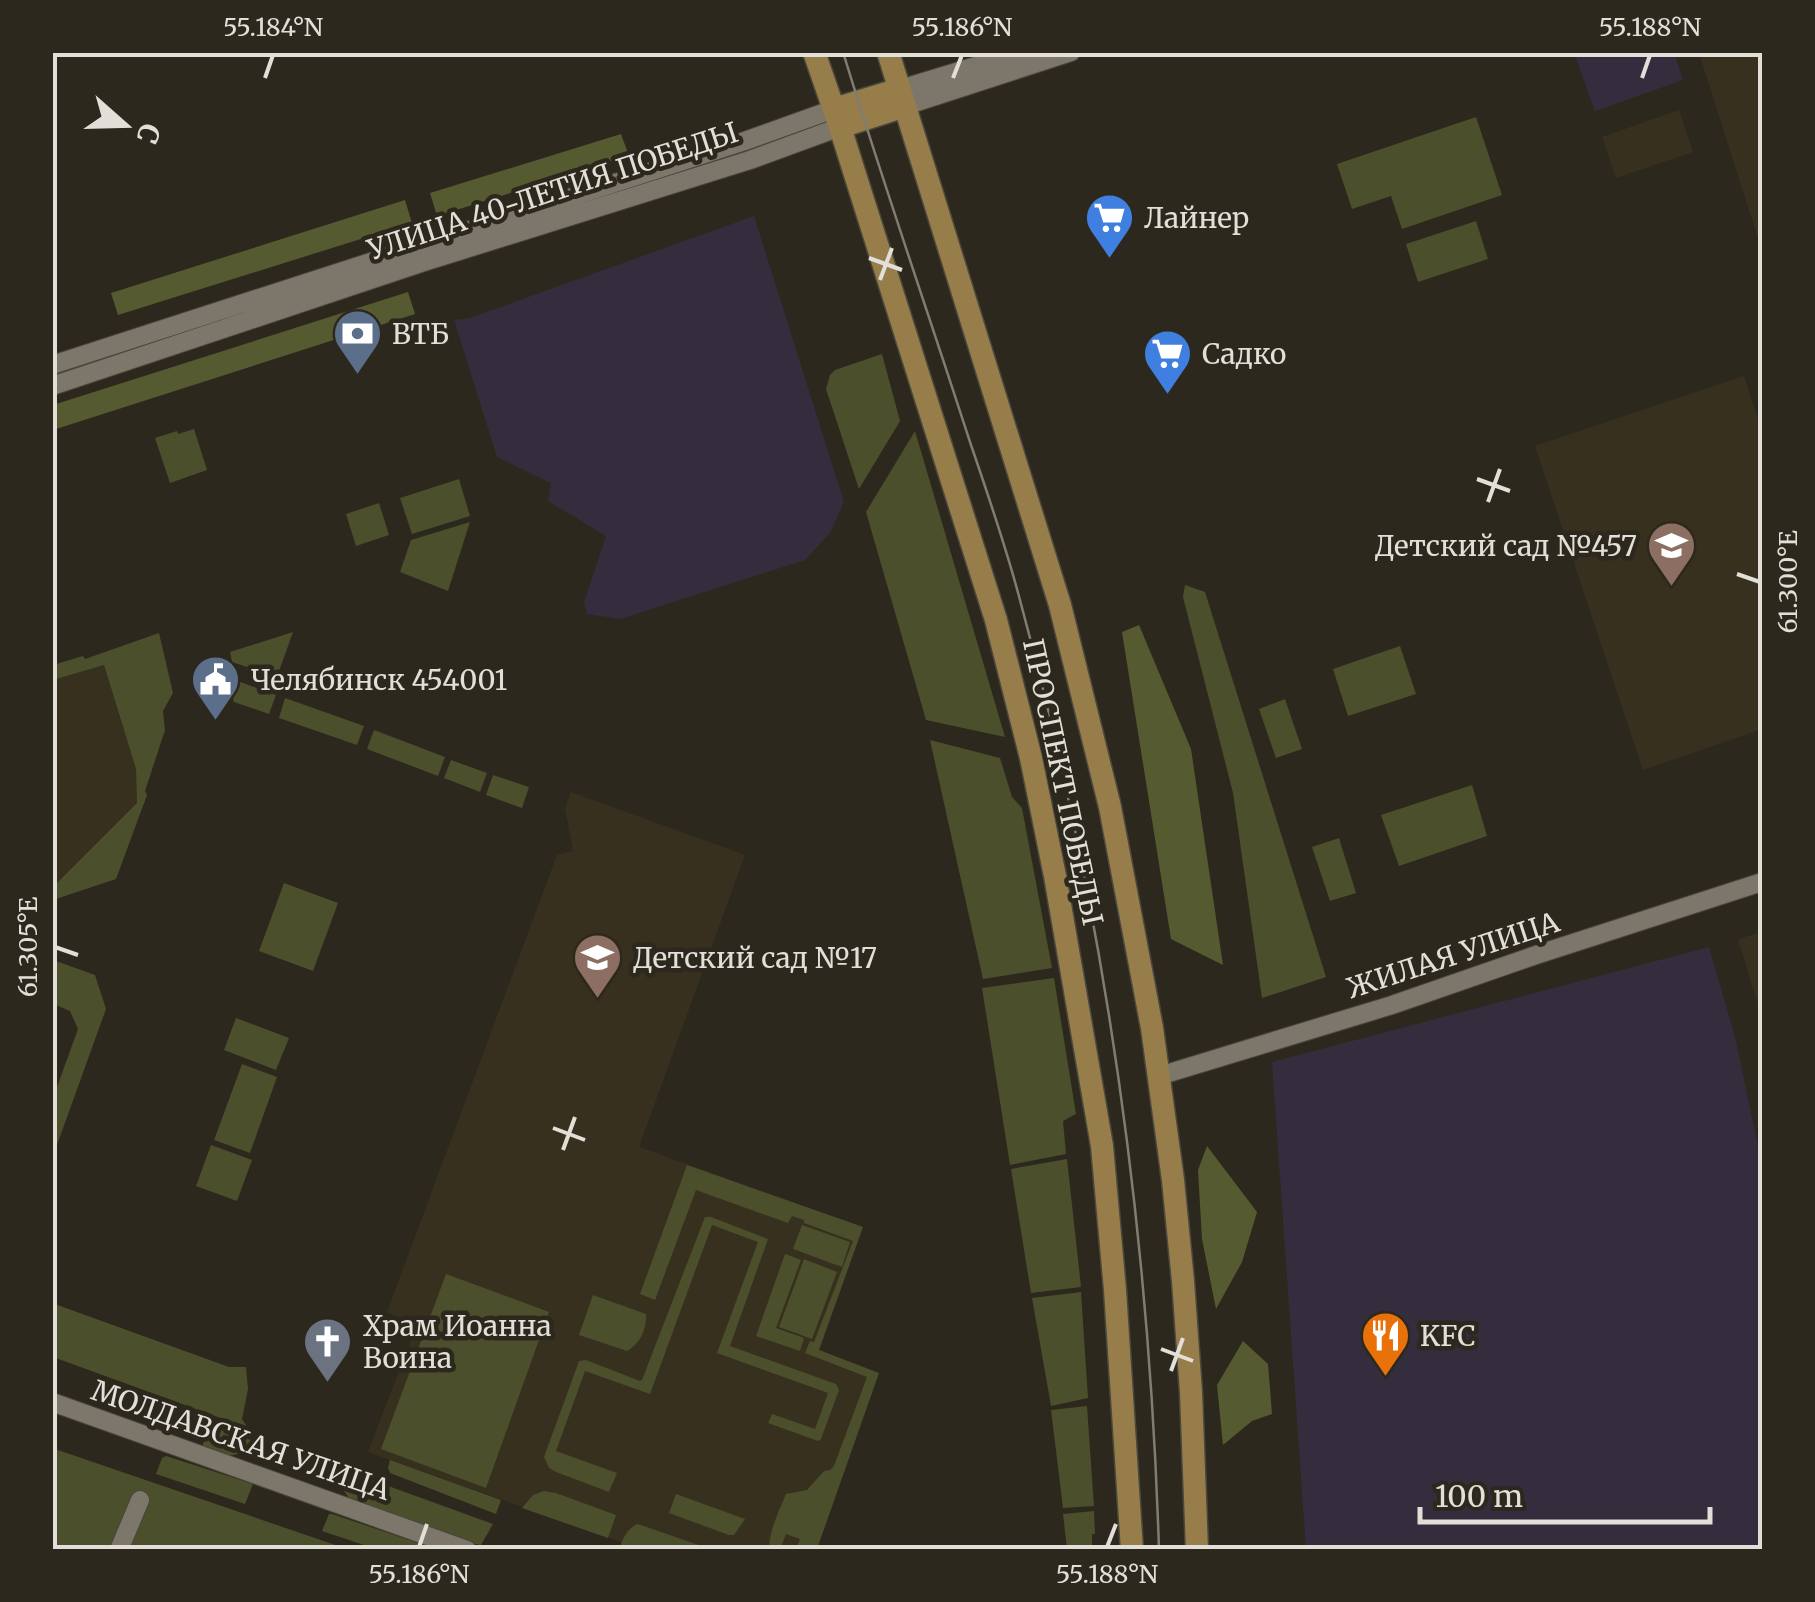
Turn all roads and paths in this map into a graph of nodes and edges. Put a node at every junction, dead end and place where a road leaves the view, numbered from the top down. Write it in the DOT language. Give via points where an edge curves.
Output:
graph roads {
  1 [pos="814,52"];
  2 [pos="888,52"];
  3 [pos="1022,52"];
  4 [pos="1071,52"];
  5 [pos="903,98"];
  6 [pos="837,118"];
  7 [pos="430,252"];
  8 [pos="52,365"];
  9 [pos="52,386"];
  10 [pos="1762,882"];
  11 [pos="1159,1076"];
  12 [pos="52,1402"];
  13 [pos="140,1500"];
  14 [pos="118,1550"];
  15 [pos="468,1550"];
  16 [pos="1132,1550"];
  17 [pos="1197,1550"];
  1 -- 6 [label="main road, ПРОСПЕКТ ПОБЕДЫ"];
  2 -- 5 [label="main road, ПРОСПЕКТ ПОБЕДЫ"];
  3 -- 5 [label="street, УЛИЦА 40-ЛЕТИЯ ПОБЕДЫ"];
  4 -- 5 [label="street, УЛИЦА 40-ЛЕТИЯ ПОБЕДЫ"];
  5 -- 6 [label="main road, УЛИЦА 40-ЛЕТИЯ ПОБЕДЫ"];
  5 -- 11 [label="main road, ПРОСПЕКТ ПОБЕДЫ" via="1069,638 1110,807"];
  6 -- 7 [label="street, УЛИЦА 40-ЛЕТИЯ ПОБЕДЫ" via="750,160"];
  6 -- 16 [label="main road, ПРОСПЕКТ ПОБЕДЫ" via="996,620 1035,778 1102,1146"];
  7 -- 8 [label="street, УЛИЦА 40-ЛЕТИЯ ПОБЕДЫ"];
  7 -- 9 [label="street, УЛИЦА 40-ЛЕТИЯ ПОБЕДЫ"];
  10 -- 11 [label="street, ЖИЛАЯ УЛИЦА"];
  11 -- 17 [label="main road, ПРОСПЕКТ ПОБЕДЫ" via="1183,1281"];
  12 -- 15 [label="street, МОЛДАВСКАЯ УЛИЦА"];
  13 -- 14 [label="street"];
}
